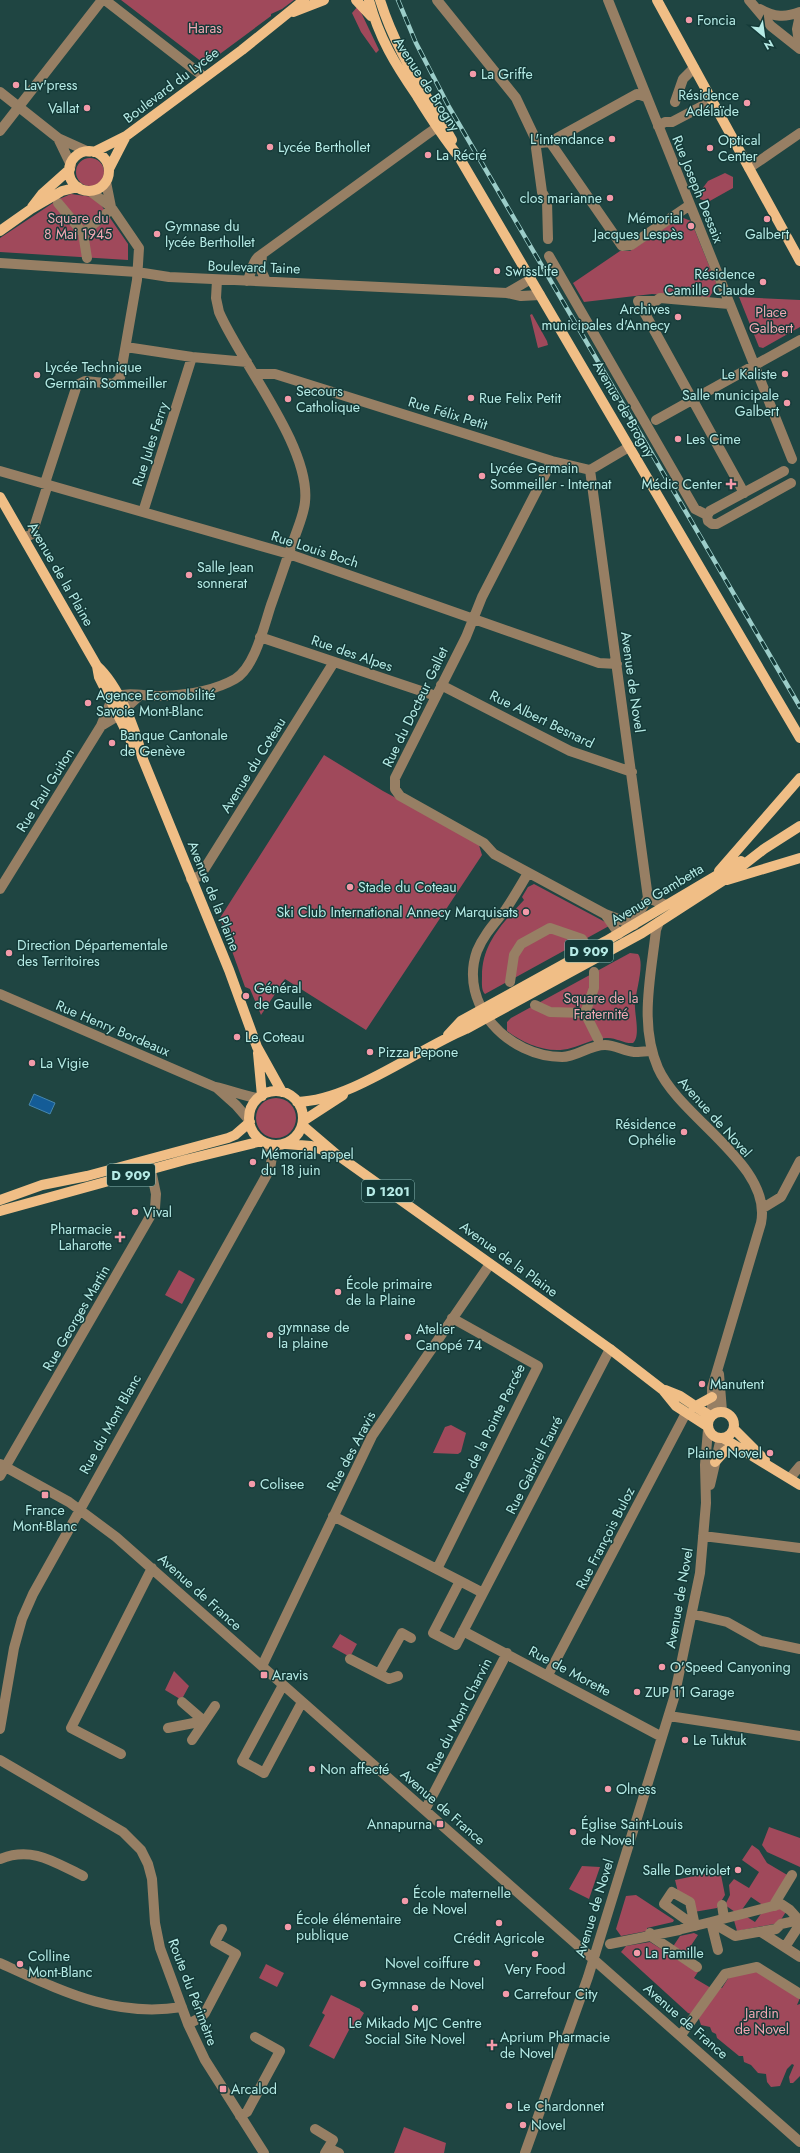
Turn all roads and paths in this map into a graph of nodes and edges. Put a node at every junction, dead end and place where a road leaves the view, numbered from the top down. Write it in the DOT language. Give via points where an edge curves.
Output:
graph roads {
  1 [pos="102,0"];
  2 [pos="105,0"];
  3 [pos="304,0"];
  4 [pos="324,0"];
  5 [pos="356,0"];
  6 [pos="369,0"];
  7 [pos="380,0"];
  8 [pos="437,0"];
  9 [pos="608,0"];
  10 [pos="657,0"];
  11 [pos="752,3"];
  12 [pos="800,12"];
  13 [pos="289,13"];
  14 [pos="800,15"];
  15 [pos="374,18"];
  16 [pos="800,49"];
  17 [pos="694,68"];
  18 [pos="204,77"];
  19 [pos="0,92"];
  20 [pos="646,97"];
  21 [pos="711,98"];
  22 [pos="675,102"];
  23 [pos="18,107"];
  24 [pos="662,124"];
  25 [pos="440,127"];
  26 [pos="0,131"];
  27 [pos="800,133"];
  28 [pos="126,136"];
  29 [pos="58,138"];
  30 [pos="538,142"];
  31 [pos="550,142"];
  32 [pos="91,152"];
  33 [pos="70,167"];
  34 [pos="748,168"];
  35 [pos="109,169"];
  36 [pos="106,182"];
  37 [pos="78,187"];
  38 [pos="90,191"];
  39 [pos="58,203"];
  40 [pos="690,205"];
  41 [pos="30,209"];
  42 [pos="109,210"];
  43 [pos="0,231"];
  44 [pos="83,233"];
  45 [pos="548,239"];
  46 [pos="262,254"];
  47 [pos="548,256"];
  48 [pos="87,258"];
  49 [pos="800,261"];
  50 [pos="0,263"];
  51 [pos="137,272"];
  52 [pos="531,279"];
  53 [pos="217,280"];
  54 [pos="247,281"];
  55 [pos="266,281"];
  56 [pos="507,293"];
  57 [pos="540,295"];
  58 [pos="729,304"];
  59 [pos="800,340"];
  60 [pos="126,347"];
  61 [pos="192,357"];
  62 [pos="247,362"];
  63 [pos="753,366"];
  64 [pos="254,374"];
  65 [pos="693,399"];
  66 [pos="656,420"];
  67 [pos="629,446"];
  68 [pos="796,459"];
  69 [pos="552,461"];
  70 [pos="0,470"];
  71 [pos="590,470"];
  72 [pos="784,471"];
  73 [pos="46,484"];
  74 [pos="795,484"];
  75 [pos="744,493"];
  76 [pos="0,497"];
  77 [pos="143,512"];
  78 [pos="707,515"];
  79 [pos="24,538"];
  80 [pos="289,554"];
  81 [pos="473,618"];
  82 [pos="260,637"];
  83 [pos="334,662"];
  84 [pos="616,664"];
  85 [pos="441,686"];
  86 [pos="139,696"];
  87 [pos="436,696"];
  88 [pos="114,697"];
  89 [pos="122,712"];
  90 [pos="100,726"];
  91 [pos="800,738"];
  92 [pos="632,772"];
  93 [pos="799,780"];
  94 [pos="800,826"];
  95 [pos="800,858"];
  96 [pos="528,873"];
  97 [pos="721,877"];
  98 [pos="191,880"];
  99 [pos="0,889"];
  100 [pos="648,898"];
  101 [pos="666,905"];
  102 [pos="605,914"];
  103 [pos="659,922"];
  104 [pos="634,925"];
  105 [pos="619,934"];
  106 [pos="584,942"];
  107 [pos="594,972"];
  108 [pos="510,982"];
  109 [pos="0,994"];
  110 [pos="535,1004"];
  111 [pos="585,1012"];
  112 [pos="485,1014"];
  113 [pos="598,1039"];
  114 [pos="257,1047"];
  115 [pos="652,1051"];
  116 [pos="358,1085"];
  117 [pos="215,1087"];
  118 [pos="282,1092"];
  119 [pos="260,1097"];
  120 [pos="297,1102"];
  121 [pos="249,1122"];
  122 [pos="302,1123"];
  123 [pos="265,1142"];
  124 [pos="286,1144"];
  125 [pos="336,1154"];
  126 [pos="800,1161"];
  127 [pos="151,1170"];
  128 [pos="0,1200"];
  129 [pos="763,1208"];
  130 [pos="0,1211"];
  131 [pos="490,1264"];
  132 [pos="452,1318"];
  133 [pos="610,1350"];
  134 [pos="719,1372"];
  135 [pos="712,1397"];
  136 [pos="690,1410"];
  137 [pos="722,1411"];
  138 [pos="710,1422"];
  139 [pos="734,1429"];
  140 [pos="722,1438"];
  141 [pos="733,1445"];
  142 [pos="715,1462"];
  143 [pos="3,1465"];
  144 [pos="770,1465"];
  145 [pos="800,1466"];
  146 [pos="0,1476"];
  147 [pos="790,1478"];
  148 [pos="800,1485"];
  149 [pos="706,1503"];
  150 [pos="79,1509"];
  151 [pos="333,1516"];
  152 [pos="703,1536"];
  153 [pos="800,1548"];
  154 [pos="152,1568"];
  155 [pos="437,1569"];
  156 [pos="460,1581"];
  157 [pos="483,1593"];
  158 [pos="693,1614"];
  159 [pos="463,1631"];
  160 [pos="411,1638"];
  161 [pos="800,1649"];
  162 [pos="507,1653"];
  163 [pos="350,1660"];
  164 [pos="262,1666"];
  165 [pos="379,1674"];
  166 [pos="548,1675"];
  167 [pos="398,1676"];
  168 [pos="283,1685"];
  169 [pos="182,1702"];
  170 [pos="302,1702"];
  171 [pos="215,1706"];
  172 [pos="669,1716"];
  173 [pos="204,1721"];
  174 [pos="168,1728"];
  175 [pos="0,1729"];
  176 [pos="800,1736"];
  177 [pos="662,1737"];
  178 [pos="192,1740"];
  179 [pos="121,1754"];
  180 [pos="0,1760"];
  181 [pos="425,1810"];
  182 [pos="0,1859"];
  183 [pos="792,1875"];
  184 [pos="83,1876"];
  185 [pos="722,1905"];
  186 [pos="775,1906"];
  187 [pos="724,1918"];
  188 [pos="800,1921"];
  189 [pos="711,1922"];
  190 [pos="695,1926"];
  191 [pos="222,1929"];
  192 [pos="650,1933"];
  193 [pos="755,1935"];
  194 [pos="610,1944"];
  195 [pos="779,1945"];
  196 [pos="718,1950"];
  197 [pos="800,1957"];
  198 [pos="593,1960"];
  199 [pos="0,1964"];
  200 [pos="697,1968"];
  201 [pos="800,1994"];
  202 [pos="182,2007"];
  203 [pos="188,2024"];
  204 [pos="681,2035"];
  205 [pos="255,2037"];
  206 [pos="240,2116"];
  207 [pos="315,2129"];
  208 [pos="800,2142"];
  209 [pos="327,2150"];
  210 [pos="264,2153"];
  211 [pos="339,2153"];
  212 [pos="525,2153"];
  1 -- 23 [label="street"];
  2 -- 18 [label="street"];
  3 -- 13 [label="main road, Boulevard du Lycée"];
  4 -- 13 [label="main road, Boulevard du Lycée"];
  5 -- 15 [label="main road"];
  6 -- 15 [label="main road, Avenue de Brogny"];
  7 -- 25 [label="main road, Avenue de Brogny" via="391,33"];
  8 -- 30 [label="street" via="519,103"];
  9 -- 20 [label="street, Rue Joseph Dessaix"];
  10 -- 17 [label="main road"];
  11 -- 12 [label="street" via="777,16 790,16"];
  11 -- 16 [label="street" via="771,26"];
  13 -- 18 [label="main road, Boulevard du Lycée"];
  14 -- 16 [label="street" via="797,29"];
  15 -- 25 [label="main road, Avenue de Brogny" via="387,50"];
  17 -- 21 [label="main road"];
  17 -- 22 [label="street" via="683,79"];
  18 -- 28 [label="main road, Boulevard du Lycée"];
  19 -- 23 [label="street"];
  20 -- 24 [label="street, Rue Joseph Dessaix"];
  20 -- 31 [label="street" via="637,94"];
  21 -- 24 [label="street" via="672,122"];
  21 -- 34 [label="main road"];
  23 -- 26 [label="street"];
  23 -- 29 [label="street"];
  24 -- 40 [label="street, Rue Joseph Dessaix"];
  25 -- 46 [label="street"];
  25 -- 52 [label="main road, Avenue de Brogny"];
  27 -- 34 [label="street"];
  28 -- 32 [label="main road, Boulevard du Lycée"];
  28 -- 35 [label="main road, Boulevard du Lycée"];
  29 -- 32 [label="street"];
  29 -- 33 [label="street"];
  30 -- 31 [label="street"];
  30 -- 45 [label="street" via="536,148 542,192 547,201"];
  31 -- 40 [label="street" via="622,246 631,244"];
  32 -- 33 [label="main road" via="76,157"];
  32 -- 35 [label="main road" via="106,160"];
  33 -- 37 [label="main road" via="71,177"];
  33 -- 41 [label="main road"];
  34 -- 49 [label="main road"];
  35 -- 36 [label="main road"];
  36 -- 38 [label="main road"];
  36 -- 42 [label="street"];
  37 -- 38 [label="main road"];
  37 -- 41 [label="main road" via="62,190"];
  38 -- 42 [label="street"];
  39 -- 44 [label="street"];
  40 -- 58 [label="street, Rue Joseph Dessaix"];
  41 -- 43 [label="main road"];
  42 -- 44 [label="street"];
  42 -- 51 [label="street" via="137,244"];
  44 -- 48 [label="street"];
  46 -- 54 [label="street" via="253,263"];
  46 -- 55 [label="street" via="261,270"];
  47 -- 78 [label="street" via="695,509"];
  50 -- 51 [label="street, Boulevard Taine"];
  51 -- 53 [label="street, Boulevard Taine"];
  51 -- 60 [label="street"];
  52 -- 56 [label="street"];
  52 -- 57 [label="main road, Avenue de Brogny"];
  53 -- 54 [label="street, Boulevard Taine"];
  53 -- 62 [label="street" via="218,312"];
  54 -- 55 [label="street, Boulevard Taine"];
  55 -- 56 [label="street, Boulevard Taine"];
  56 -- 57 [label="street, Boulevard Taine" via="520,296"];
  57 -- 67 [label="main road, Avenue de Brogny"];
  58 -- 63 [label="street, Rue Joseph Dessaix"];
  58 -- 65 [label="street" via="660,298 656,301 638,301"];
  59 -- 63 [label="street"];
  60 -- 61 [label="street"];
  60 -- 73 [label="street" via="118,382 114,384 85,381 77,385"];
  61 -- 62 [label="street"];
  61 -- 77 [label="street, Rue Jules Ferry"];
  62 -- 64 [label="street"];
  63 -- 65 [label="street"];
  63 -- 68 [label="street, Rue Joseph Dessaix"];
  64 -- 69 [label="street, Rue Félix Petit" via="275,374"];
  64 -- 80 [label="street" via="294,447 304,474 304,508"];
  65 -- 66 [label="street"];
  65 -- 75 [label="street"];
  67 -- 71 [label="street"];
  67 -- 91 [label="main road, Avenue de Brogny"];
  68 -- 72 [label="street" via="787,463"];
  69 -- 71 [label="street, Rue Félix Petit"];
  69 -- 81 [label="street, Rue du Docteur Gallet"];
  70 -- 73 [label="street, Rue Louis Boch"];
  71 -- 84 [label="street, Avenue de Novel"];
  72 -- 74 [label="street" via="785,477"];
  72 -- 75 [label="street"];
  73 -- 77 [label="street, Rue Louis Boch"];
  73 -- 79 [label="street" via="32,534"];
  74 -- 78 [label="street" via="717,524 709,523"];
  75 -- 78 [label="street"];
  76 -- 79 [label="main road, Avenue de la Plaine"];
  77 -- 80 [label="street, Rue Louis Boch"];
  79 -- 88 [label="main road, Avenue de la Plaine" via="97,666 99,677"];
  80 -- 81 [label="street, Rue Louis Boch"];
  80 -- 82 [label="street"];
  81 -- 84 [label="street, Rue Louis Boch" via="599,663"];
  81 -- 85 [label="street, Rue du Docteur Gallet"];
  82 -- 83 [label="street, Rue des Alpes"];
  82 -- 86 [label="street" via="246,670 231,681 185,694"];
  83 -- 87 [label="street, Rue des Alpes"];
  83 -- 98 [label="street, Avenue du Coteau" via="200,876"];
  84 -- 92 [label="street, Avenue de Novel"];
  85 -- 87 [label="street, Rue du Docteur Gallet"];
  85 -- 92 [label="street, Rue Albert Besnard" via="570,751"];
  86 -- 88 [label="street"];
  86 -- 89 [label="street, Rue Paul Guiton"];
  87 -- 96 [label="street, Rue du Docteur Gallet" via="395,778 395,789 400,796 484,843 494,854"];
  88 -- 89 [label="main road, Avenue de la Plaine"];
  88 -- 90 [label="street, Rue Paul Guiton"];
  89 -- 90 [label="street, Rue Paul Guiton"];
  89 -- 98 [label="main road, Avenue de la Plaine" via="132,744 142,757"];
  90 -- 99 [label="street, Rue Paul Guiton"];
  92 -- 100 [label="street, Avenue de Novel"];
  93 -- 97 [label="main road" via="727,860"];
  94 -- 97 [label="main road, Avenue Gambetta / D 909"];
  95 -- 97 [label="main road"];
  96 -- 102 [label="street, Rue du Docteur Gallet"];
  96 -- 112 [label="street" via="477,951 474,981"];
  97 -- 101 [label="main road, Avenue Gambetta / D 909"];
  97 -- 103 [label="main road, Avenue Gambetta / D 909"];
  98 -- 114 [label="main road, Avenue de la Plaine"];
  100 -- 101 [label="street"];
  100 -- 104 [label="street"];
  101 -- 104 [label="main road, Avenue Gambetta / D 909"];
  102 -- 104 [label="street, Rue du Docteur Gallet"];
  102 -- 105 [label="street, Rue du Docteur Gallet"];
  103 -- 112 [label="main road, Avenue Gambetta / D 909"];
  103 -- 115 [label="street, Avenue de Novel" via="647,1009"];
  104 -- 105 [label="main road, Avenue Gambetta / D 909"];
  105 -- 112 [label="main road, Avenue Gambetta / D 909"];
  106 -- 108 [label="street" via="582,939 550,928 521,944 514,955"];
  107 -- 111 [label="street" via="594,988"];
  109 -- 117 [label="street, Rue Henry Bordeaux"];
  110 -- 111 [label="street" via="550,1012"];
  111 -- 113 [label="street"];
  112 -- 115 [label="street" via="499,1032 512,1042 541,1054 566,1056 592,1046 607,1045 635,1052"];
  112 -- 116 [label="main road, Avenue Gambetta / D 909"];
  114 -- 118 [label="main road, Avenue de la Plaine"];
  114 -- 119 [label="main road, Avenue de la Plaine"];
  115 -- 129 [label="street, Avenue de Novel" via="669,1088 735,1157 756,1188"];
  116 -- 120 [label="main road, Avenue Gambetta / D 909" via="320,1100"];
  116 -- 122 [label="main road, Avenue Gambetta / D 909"];
  117 -- 119 [label="street, Rue Henry Bordeaux" via="233,1090 246,1097"];
  117 -- 121 [label="street, Rue Henry Bordeaux" via="236,1105"];
  118 -- 119 [label="main road"];
  118 -- 120 [label="main road"];
  119 -- 121 [label="main road" via="250,1111"];
  120 -- 122 [label="main road" via="302,1113"];
  121 -- 123 [label="main road" via="254,1134"];
  121 -- 128 [label="main road, D 909" via="235,1136 87,1176 47,1184"];
  122 -- 124 [label="main road" via="294,1138"];
  122 -- 125 [label="main road, Avenue de la Plaine / D 1201"];
  123 -- 124 [label="main road"];
  123 -- 127 [label="main road, D 909"];
  123 -- 150 [label="street, Rue du Mont Blanc" via="272,1156 270,1169"];
  124 -- 125 [label="main road, Avenue de la Plaine / D 1201" via="311,1146"];
  125 -- 131 [label="main road, Avenue de la Plaine / D 1201"];
  126 -- 129 [label="street" via="781,1197"];
  127 -- 130 [label="main road, D 909"];
  127 -- 143 [label="street, Rue Georges Martin" via="156,1194 155,1208"];
  129 -- 134 [label="street, Avenue de Novel"];
  131 -- 132 [label="street, Rue des Aravis"];
  131 -- 133 [label="main road, Avenue de la Plaine / D 1201"];
  132 -- 151 [label="street, Rue des Aravis" via="381,1421"];
  132 -- 155 [label="street, Rue de la Pointe Percée" via="538,1366"];
  133 -- 136 [label="main road, Avenue de la Plaine / D 1201" via="663,1390 676,1406"];
  133 -- 157 [label="street, Rue Gabriel Fauré"];
  134 -- 135 [label="street, Avenue de Novel" via="712,1388"];
  134 -- 137 [label="street, Avenue de Novel"];
  135 -- 136 [label="main road"];
  135 -- 138 [label="street, Avenue de Novel"];
  136 -- 138 [label="main road, Avenue de la Plaine / D 1201"];
  136 -- 166 [label="street, Rue François Buloz"];
  137 -- 138 [label="main road"];
  137 -- 139 [label="main road" via="732,1418"];
  138 -- 140 [label="main road" via="713,1436"];
  138 -- 149 [label="street, Avenue de Novel"];
  139 -- 140 [label="main road" via="730,1435"];
  139 -- 144 [label="main road"];
  140 -- 141 [label="main road"];
  140 -- 142 [label="street, Avenue de Novel"];
  141 -- 142 [label="main road"];
  141 -- 144 [label="main road"];
  142 -- 149 [label="street, Avenue de Novel"];
  143 -- 146 [label="street, Rue Georges Martin"];
  143 -- 150 [label="street, Avenue de France"];
  144 -- 147 [label="main road"];
  145 -- 147 [label="street"];
  147 -- 148 [label="main road"];
  149 -- 152 [label="street, Avenue de Novel"];
  150 -- 154 [label="street, Avenue de France"];
  150 -- 175 [label="street, Rue du Mont Blanc" via="22,1619 14,1648"];
  151 -- 155 [label="street"];
  151 -- 164 [label="street, Rue des Aravis"];
  152 -- 153 [label="street"];
  152 -- 158 [label="street, Avenue de Novel"];
  154 -- 164 [label="street, Avenue de France"];
  154 -- 179 [label="street" via="71,1728"];
  155 -- 156 [label="street"];
  156 -- 157 [label="street"];
  156 -- 159 [label="street" via="433,1633 456,1646"];
  157 -- 159 [label="street"];
  158 -- 161 [label="street" via="724,1621 761,1641"];
  158 -- 172 [label="street, Avenue de Novel"];
  159 -- 162 [label="street, Rue de Morette"];
  160 -- 165 [label="street" via="402,1633"];
  162 -- 166 [label="street, Rue de Morette"];
  162 -- 181 [label="street, Rue du Mont Charvin"];
  163 -- 165 [label="street"];
  164 -- 168 [label="street, Avenue de France"];
  165 -- 167 [label="street" via="390,1679"];
  166 -- 177 [label="street, Rue de Morette"];
  168 -- 170 [label="street, Avenue de France"];
  168 -- 170 [label="street" via="242,1762 264,1774"];
  169 -- 173 [label="street"];
  170 -- 181 [label="street, Avenue de France"];
  171 -- 173 [label="street"];
  172 -- 176 [label="street"];
  172 -- 177 [label="street, Avenue de Novel"];
  173 -- 174 [label="street"];
  173 -- 178 [label="street"];
  177 -- 198 [label="street, Avenue de Novel"];
  180 -- 202 [label="street, Route du Périmètre" via="123,1832 141,1850 152,1879 155,1923 160,1948"];
  181 -- 198 [label="street, Avenue de France"];
  182 -- 184 [label="street" via="16,1853 32,1854"];
  183 -- 186 [label="street"];
  185 -- 187 [label="street"];
  186 -- 187 [label="street"];
  186 -- 188 [label="street" via="782,1904"];
  187 -- 189 [label="street"];
  188 -- 193 [label="street" via="781,1924 776,1929"];
  188 -- 195 [label="street"];
  189 -- 190 [label="street"];
  189 -- 193 [label="street" via="735,1936"];
  189 -- 196 [label="street"];
  190 -- 190 [label="street" via="689,1900 672,1892 662,1905"];
  190 -- 192 [label="street"];
  191 -- 203 [label="street" via="215,1942 236,1954 205,2012 200,2018"];
  192 -- 194 [label="street"];
  192 -- 200 [label="street"];
  193 -- 195 [label="street"];
  195 -- 197 [label="street"];
  198 -- 204 [label="street, Avenue de France"];
  198 -- 212 [label="street, Avenue de Novel"];
  199 -- 202 [label="street" via="99,2004 139,2009"];
  201 -- 204 [label="street" via="757,1967 725,1974"];
  202 -- 203 [label="street, Route du Périmètre"];
  203 -- 206 [label="street, Route du Périmètre" via="205,2060"];
  204 -- 208 [label="street, Avenue de France"];
  205 -- 206 [label="street" via="280,2051 247,2112"];
  206 -- 210 [label="street, Route du Périmètre"];
  207 -- 209 [label="street" via="333,2140"];
  209 -- 211 [label="street"];
}
